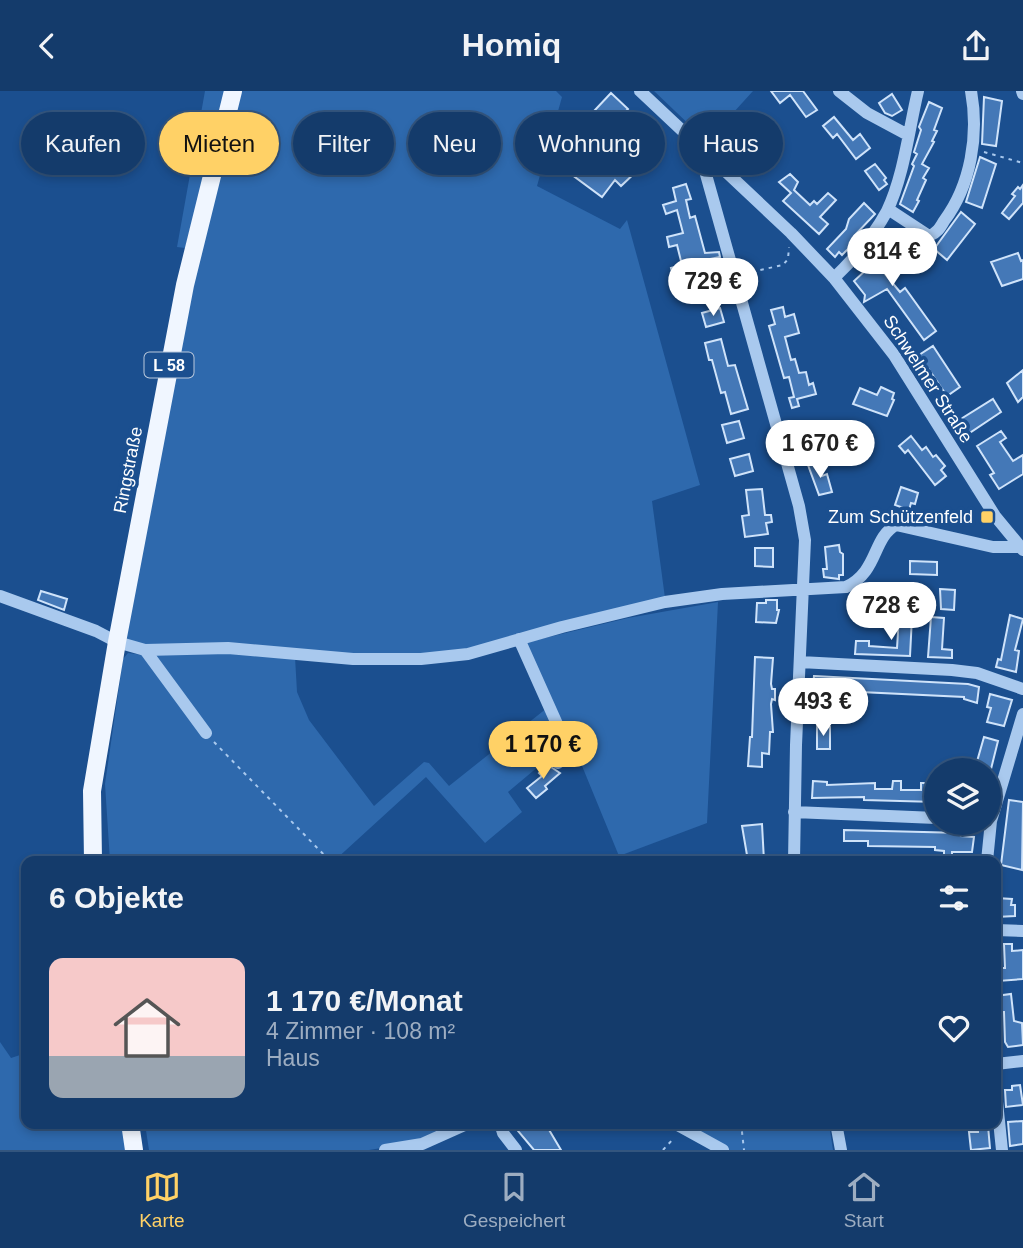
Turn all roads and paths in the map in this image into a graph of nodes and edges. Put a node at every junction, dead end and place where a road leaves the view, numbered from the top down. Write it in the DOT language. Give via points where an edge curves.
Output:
graph roads {
  1 [pos="233,91"];
  2 [pos="640,91"];
  3 [pos="839,91"];
  4 [pos="918,91"];
  5 [pos="971,91"];
  6 [pos="679,128"];
  7 [pos="908,135"];
  8 [pos="972,148"];
  9 [pos="1023,163"];
  10 [pos="706,175"];
  11 [pos="729,175"];
  12 [pos="888,209"];
  13 [pos="791,233"];
  14 [pos="834,278"];
  15 [pos="738,286"];
  16 [pos="1020,548"];
  17 [pos="803,590"];
  18 [pos="0,596"];
  19 [pos="519,639"];
  20 [pos="117,642"];
  21 [pos="145,650"];
  22 [pos="800,662"];
  23 [pos="1023,689"];
  24 [pos="1023,715"];
  25 [pos="206,733"];
  26 [pos="552,757"];
  27 [pos="1001,786"];
  28 [pos="794,812"];
  29 [pos="924,817"];
  30 [pos="989,835"];
  31 [pos="93,856"];
  32 [pos="325,856"];
  33 [pos="794,856"];
  34 [pos="987,856"];
  35 [pos="1001,930"];
  36 [pos="1023,930"];
  37 [pos="1023,1061"];
  38 [pos="1001,1063"];
  39 [pos="131,1129"];
  40 [pos="456,1129"];
  41 [pos="502,1129"];
  42 [pos="675,1129"];
  43 [pos="683,1129"];
  44 [pos="742,1129"];
  45 [pos="837,1129"];
  46 [pos="1000,1129"];
  47 [pos="134,1150"];
  48 [pos="391,1150"];
  49 [pos="516,1150"];
  50 [pos="663,1150"];
  51 [pos="723,1150"];
  52 [pos="744,1150"];
  53 [pos="841,1150"];
  54 [pos="1002,1150"];
  1 -- 20 [label="main road, Ringstraße / L 58" via="184,285"];
  2 -- 6 [label="street, Schwelmer Straße"];
  3 -- 7 [label="street"];
  4 -- 7 [label="street"];
  5 -- 8 [label="street"];
  7 -- 12 [label="street"];
  8 -- 9 [label="path"];
  8 -- 12 [label="street" via="958,198 933,235 926,235"];
  10 -- 15 [label="street"];
  11 -- 13 [label="street, Schwelmer Straße"];
  12 -- 14 [label="street" via="854,260"];
  13 -- 14 [label="street, Schwelmer Straße"];
  13 -- 15 [label="path" via="787,263 756,272"];
  14 -- 16 [label="street, Schwelmer Straße" via="894,355"];
  15 -- 17 [label="street" via="803,525"];
  16 -- 17 [label="street" via="993,547 896,525 884,537 861,579 846,587"];
  17 -- 19 [label="street" via="722,594 665,603"];
  17 -- 22 [label="street"];
  18 -- 20 [label="street"];
  19 -- 21 [label="street" via="468,655 421,659 353,659 228,648"];
  19 -- 26 [label="street" via="570,753 558,763"];
  20 -- 21 [label="street"];
  20 -- 31 [label="main road, Ringstraße / L 58" via="93,781"];
  21 -- 25 [label="street"];
  22 -- 23 [label="street" via="977,673"];
  22 -- 28 [label="street"];
  24 -- 27 [label="street"];
  25 -- 32 [label="path"];
  28 -- 29 [label="street"];
  28 -- 33 [label="street"];
  30 -- 34 [label="street"];
  35 -- 36 [label="street"];
  37 -- 38 [label="street"];
  39 -- 47 [label="main road"];
  40 -- 48 [label="street" via="422,1144"];
  41 -- 49 [label="street"];
  42 -- 50 [label="path"];
  43 -- 51 [label="street"];
  44 -- 52 [label="path"];
  45 -- 53 [label="street"];
  46 -- 54 [label="street"];
}
